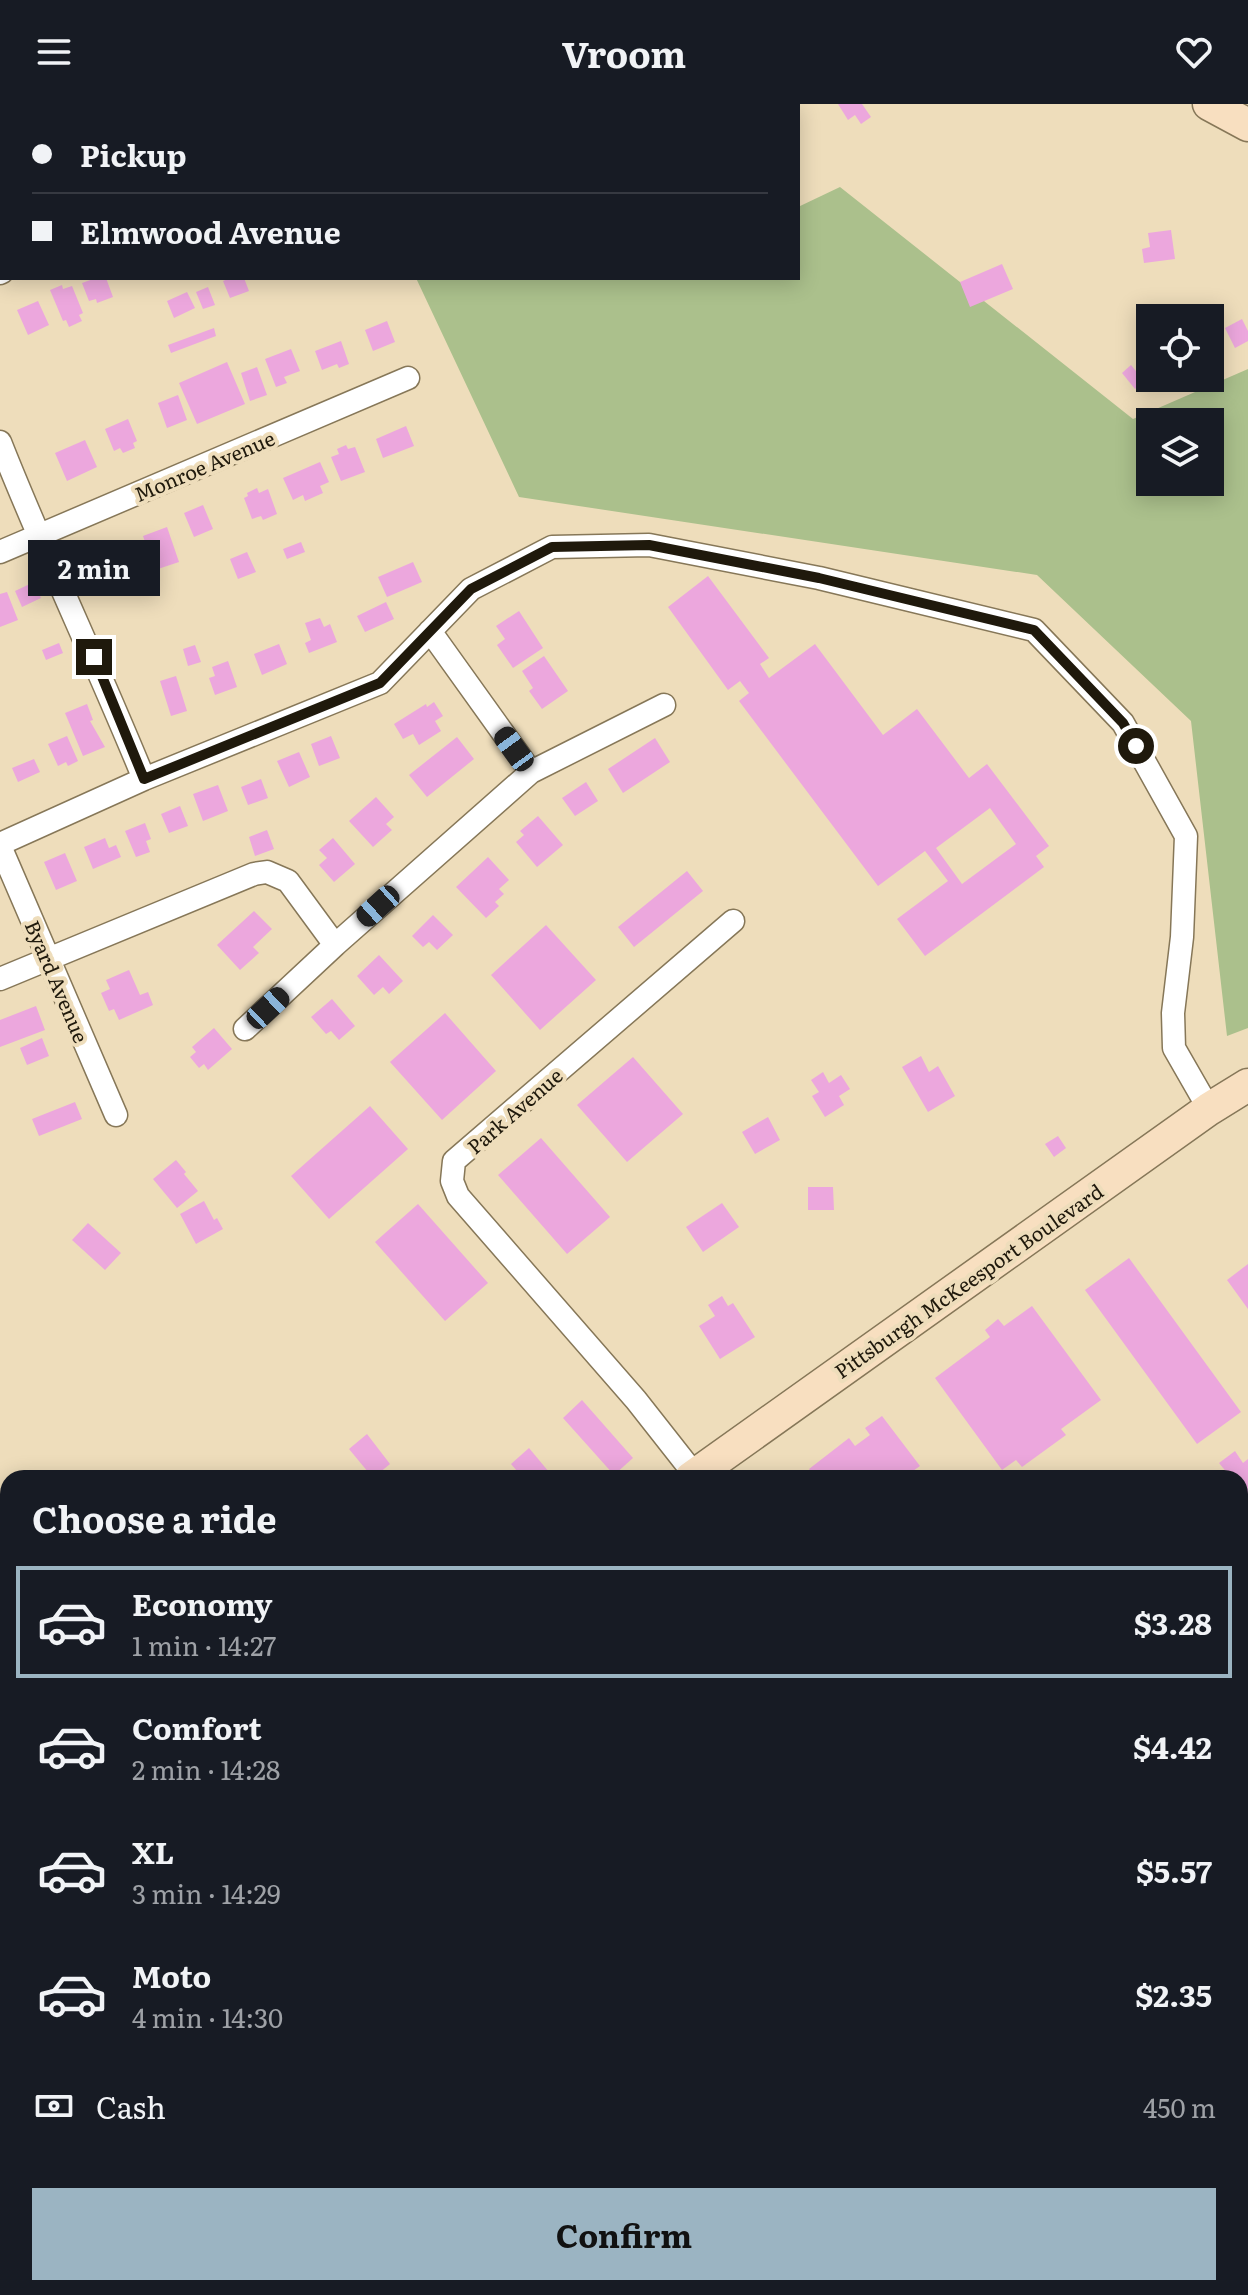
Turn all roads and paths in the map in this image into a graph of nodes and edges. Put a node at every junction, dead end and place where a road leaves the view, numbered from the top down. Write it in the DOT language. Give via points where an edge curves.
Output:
graph roads {
  1 [pos="1209,104"];
  2 [pos="1248,125"];
  3 [pos="408,378"];
  4 [pos="0,442"];
  5 [pos="38,536"];
  6 [pos="0,552"];
  7 [pos="430,631"];
  8 [pos="664,705"];
  9 [pos="531,772"];
  10 [pos="144,779"];
  11 [pos="0,845"];
  12 [pos="733,921"];
  13 [pos="335,945"];
  14 [pos="49,959"];
  15 [pos="0,979"];
  16 [pos="245,1029"];
  17 [pos="1248,1085"];
  18 [pos="1209,1109"];
  19 [pos="116,1115"];
  20 [pos="688,1470"];
  21 [pos="701,1470"];
  1 -- 2 [label="main road"];
  3 -- 5 [label="street, Monroe Avenue"];
  4 -- 5 [label="street"];
  5 -- 6 [label="street, Monroe Avenue"];
  5 -- 10 [label="street"];
  7 -- 9 [label="street"];
  7 -- 10 [label="street" via="380,683"];
  7 -- 18 [label="street" via="471,589 552,547 649,545 819,578 1034,630 1123,723 1186,836 1174,1048"];
  8 -- 9 [label="street"];
  9 -- 13 [label="street"];
  10 -- 11 [label="street"];
  11 -- 14 [label="street, Byard Avenue"];
  12 -- 20 [label="street, Park Avenue" via="454,1161 452,1181 458,1196 636,1400"];
  13 -- 14 [label="street" via="288,881 267,872"];
  13 -- 16 [label="street"];
  14 -- 15 [label="street"];
  14 -- 19 [label="street, Byard Avenue"];
  17 -- 18 [label="main road, Pittsburgh McKeesport Boulevard"];
  18 -- 21 [label="main road, Pittsburgh McKeesport Boulevard"];
}
